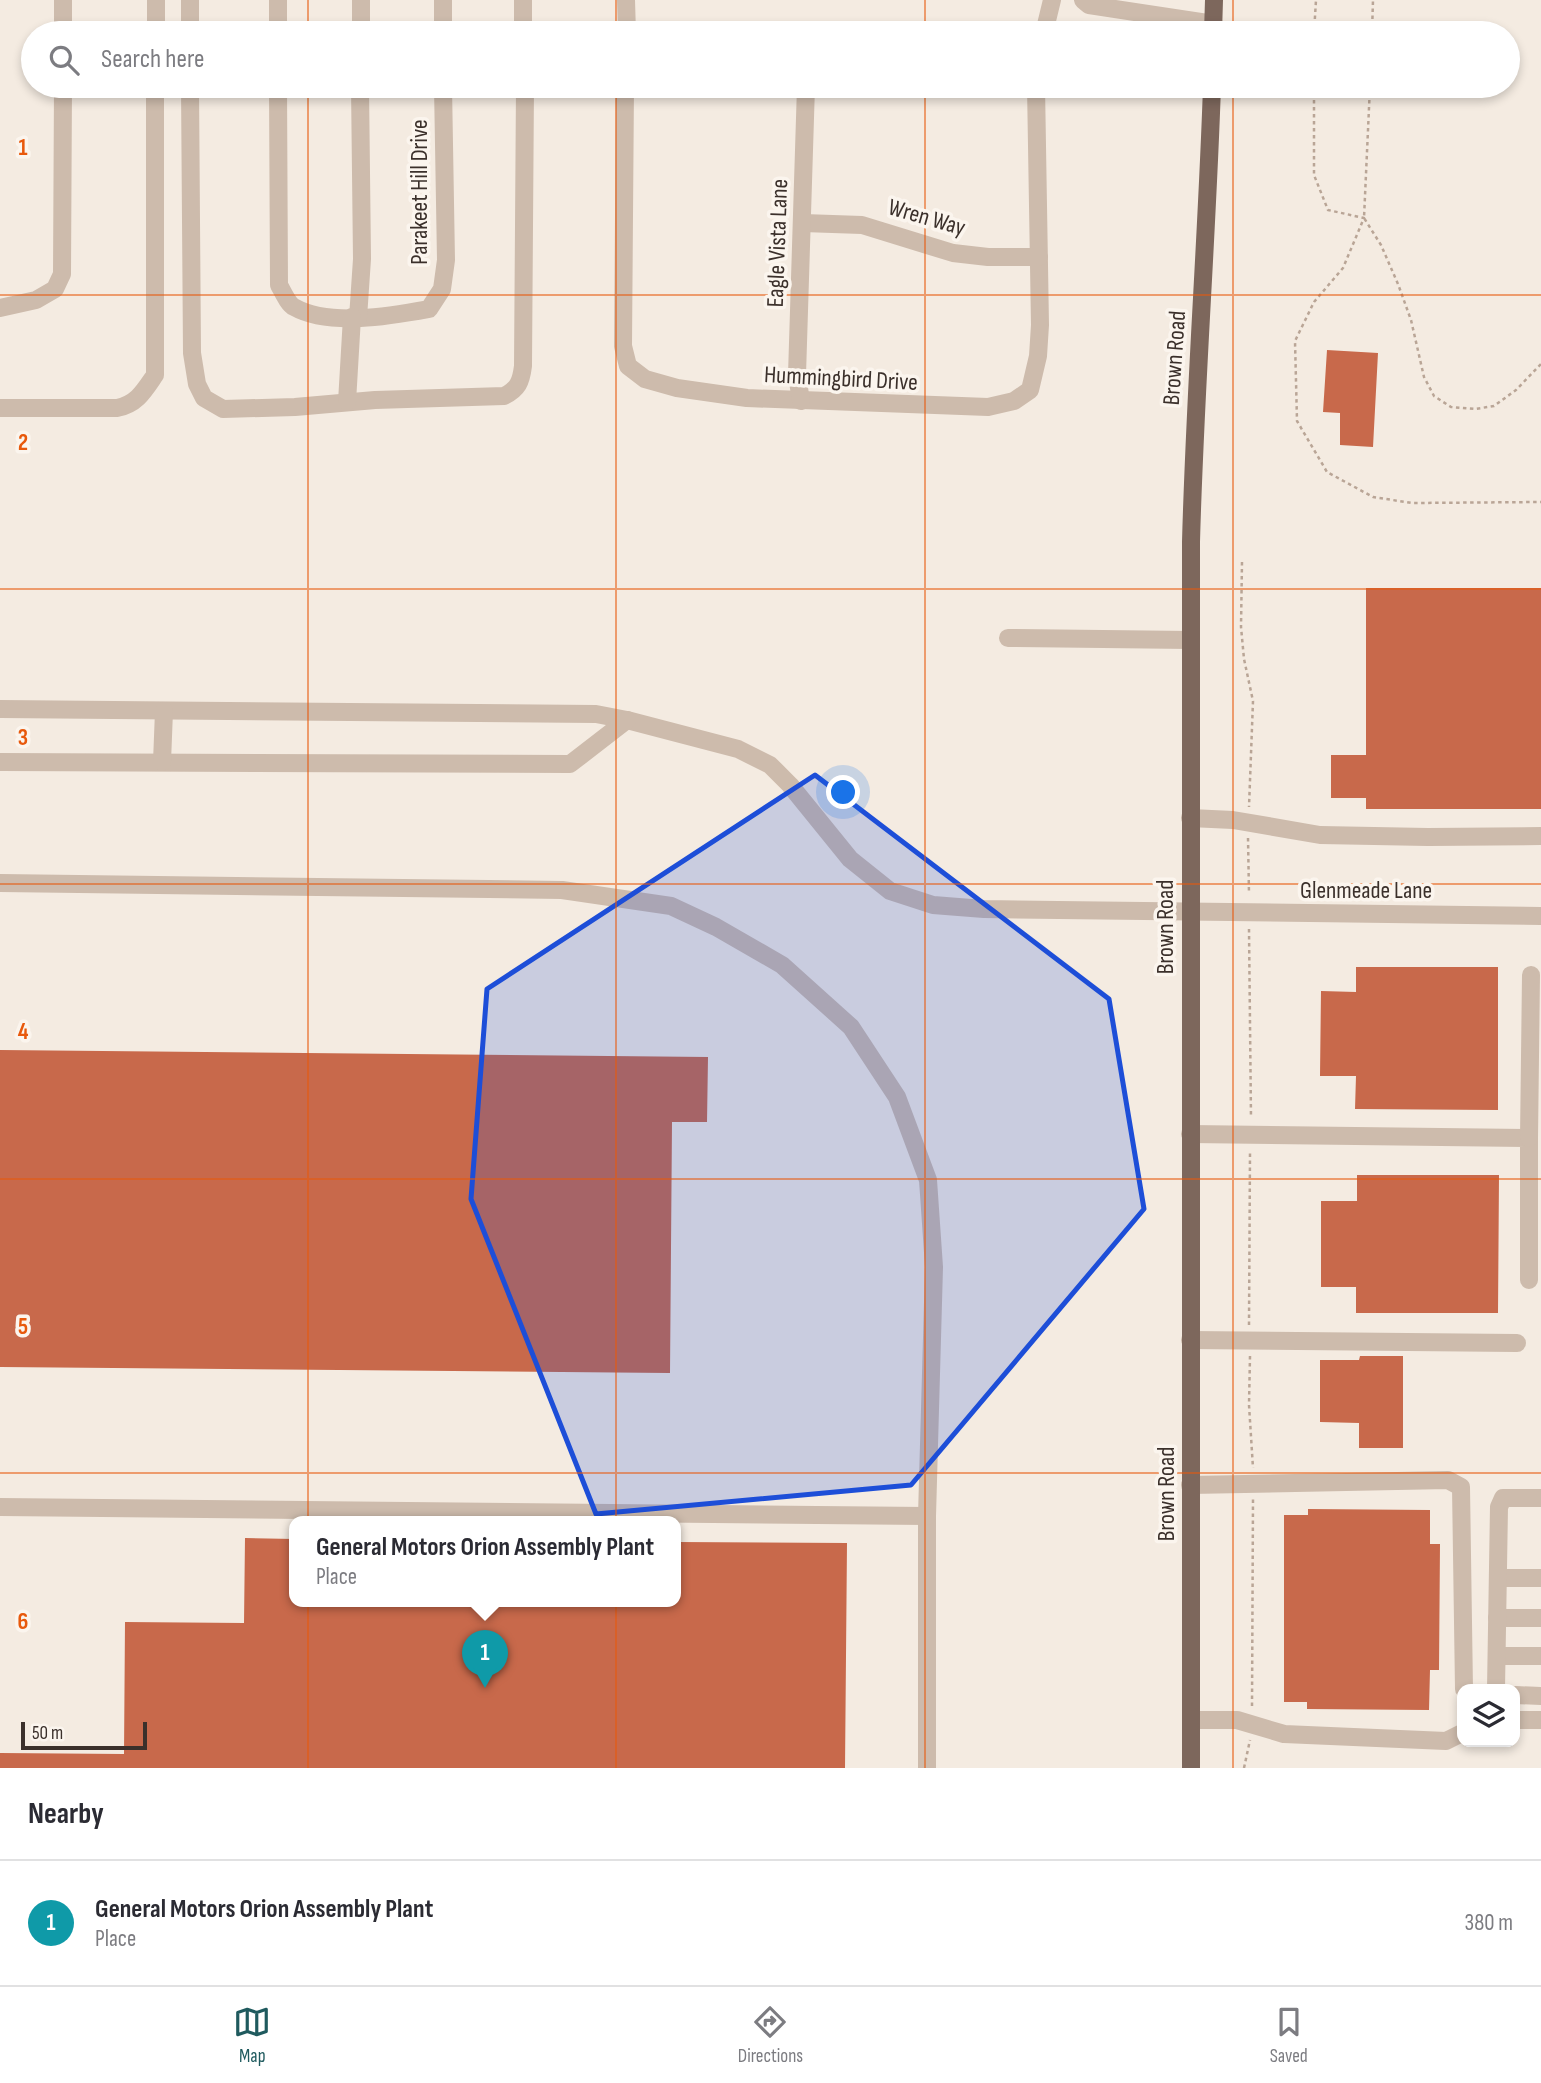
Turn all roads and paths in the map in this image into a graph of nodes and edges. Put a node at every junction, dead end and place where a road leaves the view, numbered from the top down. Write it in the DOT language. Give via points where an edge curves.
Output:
graph roads {
  1 [pos="63,0"];
  2 [pos="156,0"];
  3 [pos="190,0"];
  4 [pos="278,0"];
  5 [pos="361,0"];
  6 [pos="443,0"];
  7 [pos="523,0"];
  8 [pos="626,0"];
  9 [pos="1052,0"];
  10 [pos="1083,0"];
  11 [pos="1214,0"];
  12 [pos="1316,0"];
  13 [pos="1373,0"];
  14 [pos="63,21"];
  15 [pos="156,21"];
  16 [pos="190,21"];
  17 [pos="278,21"];
  18 [pos="360,21"];
  19 [pos="443,21"];
  20 [pos="523,21"];
  21 [pos="627,21"];
  22 [pos="1047,21"];
  23 [pos="1172,21"];
  24 [pos="1214,21"];
  25 [pos="1315,21"];
  26 [pos="1372,21"];
  27 [pos="63,98"];
  28 [pos="155,98"];
  29 [pos="190,98"];
  30 [pos="278,98"];
  31 [pos="360,98"];
  32 [pos="443,98"];
  33 [pos="525,98"];
  34 [pos="625,98"];
  35 [pos="806,98"];
  36 [pos="1036,98"];
  37 [pos="1212,98"];
  38 [pos="1314,98"];
  39 [pos="1369,98"];
  40 [pos="1364,218"];
  41 [pos="803,223"];
  42 [pos="1039,257"];
  43 [pos="0,308"];
  44 [pos="355,318"];
  45 [pos="1541,364"];
  46 [pos="801,401"];
  47 [pos="347,402"];
  48 [pos="0,408"];
  49 [pos="1541,502"];
  50 [pos="1242,562"];
  51 [pos="1008,638"];
  52 [pos="1190,640"];
  53 [pos="0,709"];
  54 [pos="164,710"];
  55 [pos="627,720"];
  56 [pos="0,762"];
  57 [pos="162,762"];
  58 [pos="1190,818"];
  59 [pos="1249,823"];
  60 [pos="1541,836"];
  61 [pos="0,883"];
  62 [pos="1190,913"];
  63 [pos="1249,913"];
  64 [pos="1541,916"];
  65 [pos="1531,975"];
  66 [pos="1190,1134"];
  67 [pos="1251,1135"];
  68 [pos="1529,1138"];
  69 [pos="1529,1280"];
  70 [pos="1190,1340"];
  71 [pos="1249,1341"];
  72 [pos="1517,1343"];
  73 [pos="1253,1484"];
  74 [pos="1190,1485"];
  75 [pos="1541,1498"];
  76 [pos="0,1507"];
  77 [pos="927,1516"];
  78 [pos="1498,1578"];
  79 [pos="1541,1578"];
  80 [pos="1497,1618"];
  81 [pos="1541,1618"];
  82 [pos="1497,1656"];
  83 [pos="1541,1656"];
  84 [pos="1464,1684"];
  85 [pos="1496,1684"];
  86 [pos="1520,1695"];
  87 [pos="1541,1696"];
  88 [pos="1191,1720"];
  89 [pos="1520,1720"];
  90 [pos="1541,1720"];
  91 [pos="1251,1725"];
  92 [pos="1457,1735"];
  93 [pos="927,1768"];
  94 [pos="1191,1768"];
  95 [pos="1244,1768"];
  1 -- 14 [label="street"];
  2 -- 15 [label="street"];
  3 -- 16 [label="street"];
  4 -- 17 [label="street"];
  5 -- 18 [label="street"];
  6 -- 19 [label="street"];
  7 -- 20 [label="street"];
  8 -- 21 [label="street"];
  9 -- 22 [label="street"];
  10 -- 23 [label="street"];
  11 -- 24 [label="main road"];
  12 -- 25 [label="path"];
  13 -- 26 [label="path"];
  27 -- 43 [label="street" via="62,274 55,289 36,300"];
  28 -- 48 [label="street" via="155,375 142,395 127,406"];
  29 -- 47 [label="street" via="192,353 204,398 223,409"];
  30 -- 44 [label="street, Parakeet Hill Drive" via="279,285 292,307"];
  31 -- 44 [label="street" via="362,259"];
  32 -- 44 [label="street, Parakeet Hill Drive" via="446,260 442,289 429,309 376,319"];
  33 -- 47 [label="street" via="521,382 504,396"];
  34 -- 46 [label="street, Hummingbird Drive" via="623,346 628,366 645,379 677,388"];
  35 -- 41 [label="street, Eagle Vista Lane"];
  36 -- 42 [label="street, Hummingbird Drive"];
  37 -- 52 [label="main road, Brown Road" via="1194,442"];
  38 -- 40 [label="path" via="1314,175 1328,210"];
  39 -- 40 [label="path"];
  40 -- 45 [label="path" via="1398,284 1423,377 1434,396 1451,407 1494,406"];
  40 -- 49 [label="path" via="1343,268 1314,302 1295,341 1297,421 1327,472 1373,497 1412,503"];
  41 -- 42 [label="street, Wren Way" via="862,225 953,253"];
  41 -- 46 [label="street, Eagle Vista Lane" via="797,375"];
  42 -- 46 [label="street, Hummingbird Drive" via="1038,356 1030,390 1014,401 988,407"];
  44 -- 47 [label="street"];
  50 -- 59 [label="path" via="1242,638 1253,701"];
  51 -- 52 [label="street"];
  52 -- 58 [label="main road, Brown Road"];
  53 -- 54 [label="street, Glenmeade Lane"];
  54 -- 55 [label="street, Glenmeade Lane" via="596,714"];
  54 -- 57 [label="street"];
  55 -- 57 [label="street" via="570,764"];
  55 -- 62 [label="street, Glenmeade Lane" via="738,749 770,765 849,859 890,891 933,905 984,909"];
  56 -- 57 [label="street"];
  58 -- 59 [label="street"];
  58 -- 62 [label="main road, Brown Road"];
  59 -- 60 [label="street" via="1320,835"];
  59 -- 63 [label="path"];
  61 -- 77 [label="street" via="562,890 671,906 782,965 851,1027 897,1097 928,1180 934,1268"];
  62 -- 63 [label="street, Glenmeade Lane"];
  62 -- 66 [label="main road, Brown Road"];
  63 -- 64 [label="street, Glenmeade Lane"];
  63 -- 67 [label="path"];
  65 -- 68 [label="street"];
  66 -- 67 [label="street"];
  66 -- 70 [label="main road, Brown Road"];
  67 -- 68 [label="street"];
  67 -- 71 [label="path"];
  68 -- 69 [label="street"];
  70 -- 71 [label="street"];
  70 -- 74 [label="main road, Brown Road"];
  71 -- 72 [label="street"];
  71 -- 73 [label="path"];
  73 -- 74 [label="street"];
  73 -- 84 [label="street" via="1448,1480 1461,1487"];
  73 -- 91 [label="path"];
  74 -- 88 [label="main road, Brown Road"];
  75 -- 78 [label="street" via="1503,1498"];
  76 -- 77 [label="street"];
  77 -- 93 [label="street"];
  78 -- 79 [label="street"];
  78 -- 80 [label="street"];
  80 -- 81 [label="street"];
  80 -- 82 [label="street"];
  82 -- 83 [label="street"];
  82 -- 85 [label="street"];
  86 -- 87 [label="street"];
  88 -- 91 [label="street" via="1237,1720"];
  88 -- 94 [label="main road, Brown Road"];
  89 -- 90 [label="street"];
  91 -- 92 [label="street" via="1315,1737 1446,1741"];
  91 -- 95 [label="path"];
}
